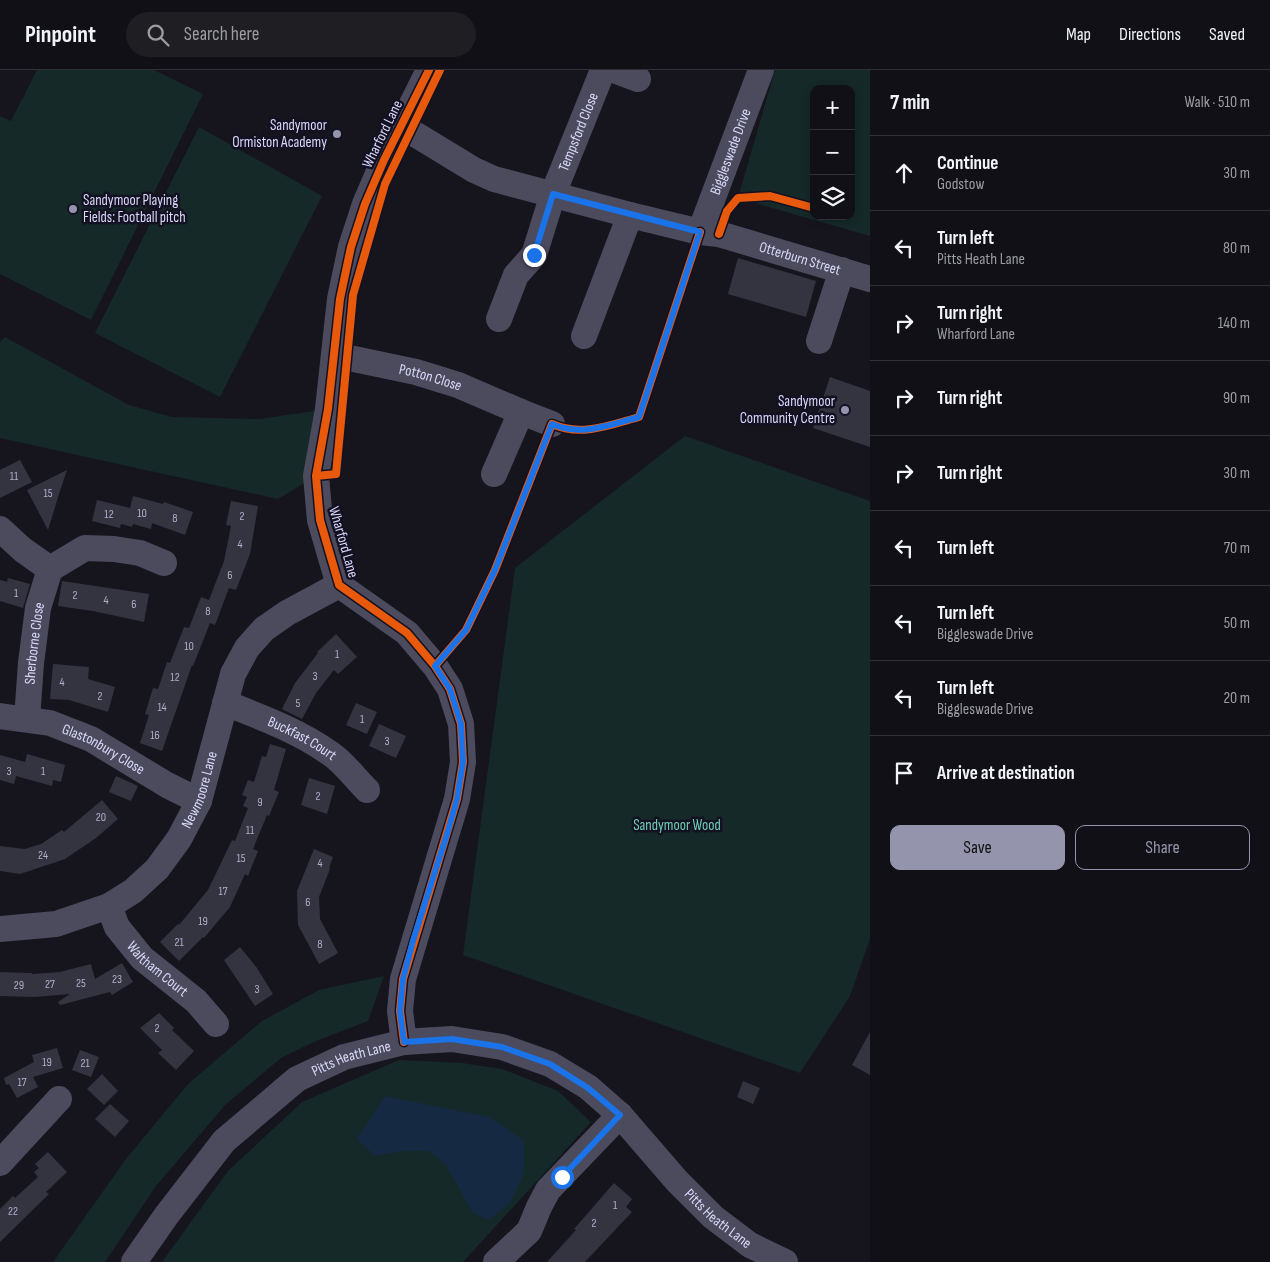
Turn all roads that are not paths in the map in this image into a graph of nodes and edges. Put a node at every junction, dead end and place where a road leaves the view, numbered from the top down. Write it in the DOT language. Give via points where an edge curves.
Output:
graph roads {
  1 [pos="429,70"];
  2 [pos="603,70"];
  3 [pos="614,70"];
  4 [pos="760,70"];
  5 [pos="638,79"];
  6 [pos="400,125"];
  7 [pos="553,194"];
  8 [pos="630,215"];
  9 [pos="700,232"];
  10 [pos="842,270"];
  11 [pos="870,279"];
  12 [pos="499,319"];
  13 [pos="584,336"];
  14 [pos="820,341"];
  15 [pos="335,355"];
  16 [pos="521,412"];
  17 [pos="552,424"];
  18 [pos="494,474"];
  19 [pos="0,529"];
  20 [pos="164,564"];
  21 [pos="50,569"];
  22 [pos="339,585"];
  23 [pos="225,703"];
  24 [pos="0,716"];
  25 [pos="27,719"];
  26 [pos="367,790"];
  27 [pos="199,801"];
  28 [pos="109,906"];
  29 [pos="0,929"];
  30 [pos="216,1024"];
  31 [pos="404,1042"];
  32 [pos="59,1100"];
  33 [pos="620,1115"];
  34 [pos="0,1163"];
  35 [pos="501,1261"];
  36 [pos="134,1262"];
  37 [pos="785,1262"];
  1 -- 6 [label="street, Wharford Lane"];
  2 -- 7 [label="street, Tempsford Close"];
  3 -- 5 [label="street"];
  4 -- 9 [label="street, Biggleswade Drive"];
  6 -- 7 [label="street" via="474,170 494,179"];
  6 -- 15 [label="street, Wharford Lane" via="365,204 351,247 340,298"];
  7 -- 8 [label="street"];
  7 -- 12 [label="street" via="534,255 516,275"];
  8 -- 9 [label="street"];
  8 -- 13 [label="street"];
  9 -- 10 [label="street, Otterburn Street" via="719,234"];
  10 -- 11 [label="street, Otterburn Street"];
  10 -- 14 [label="street"];
  15 -- 16 [label="street, Potton Close" via="416,372 458,385"];
  15 -- 22 [label="street, Wharford Lane" via="316,476 320,520"];
  16 -- 17 [label="street, Potton Close"];
  16 -- 18 [label="street"];
  19 -- 21 [label="street"];
  20 -- 21 [label="street" via="140,554 85,548"];
  21 -- 25 [label="street, Sherborne Close" via="38,608"];
  22 -- 23 [label="street, Newmoore Lane" via="264,629 247,648 233,674"];
  22 -- 31 [label="street, Wharford Lane" via="407,633 450,689 461,724 463,762 457,799 403,979 400,1011"];
  23 -- 26 [label="street, Buckfast Court" via="299,735 332,755"];
  23 -- 27 [label="street, Newmoore Lane"];
  24 -- 25 [label="street, Glastonbury Close"];
  25 -- 27 [label="street, Glastonbury Close" via="50,723 91,739"];
  27 -- 28 [label="street, Newmoore Lane" via="180,840 156,869 133,891"];
  28 -- 29 [label="street, Newmoore Lane" via="56,924"];
  28 -- 30 [label="street, Waltham Court" via="117,927 142,958 196,1001"];
  31 -- 33 [label="street, Pitts Heath Lane" via="452,1039 502,1047 550,1064 588,1088"];
  31 -- 36 [label="street, Pitts Heath Lane" via="344,1057 298,1080 224,1141"];
  32 -- 34 [label="street"];
  33 -- 35 [label="street" via="548,1190 529,1231"];
  33 -- 37 [label="street, Pitts Heath Lane" via="713,1217 750,1246"];
}
